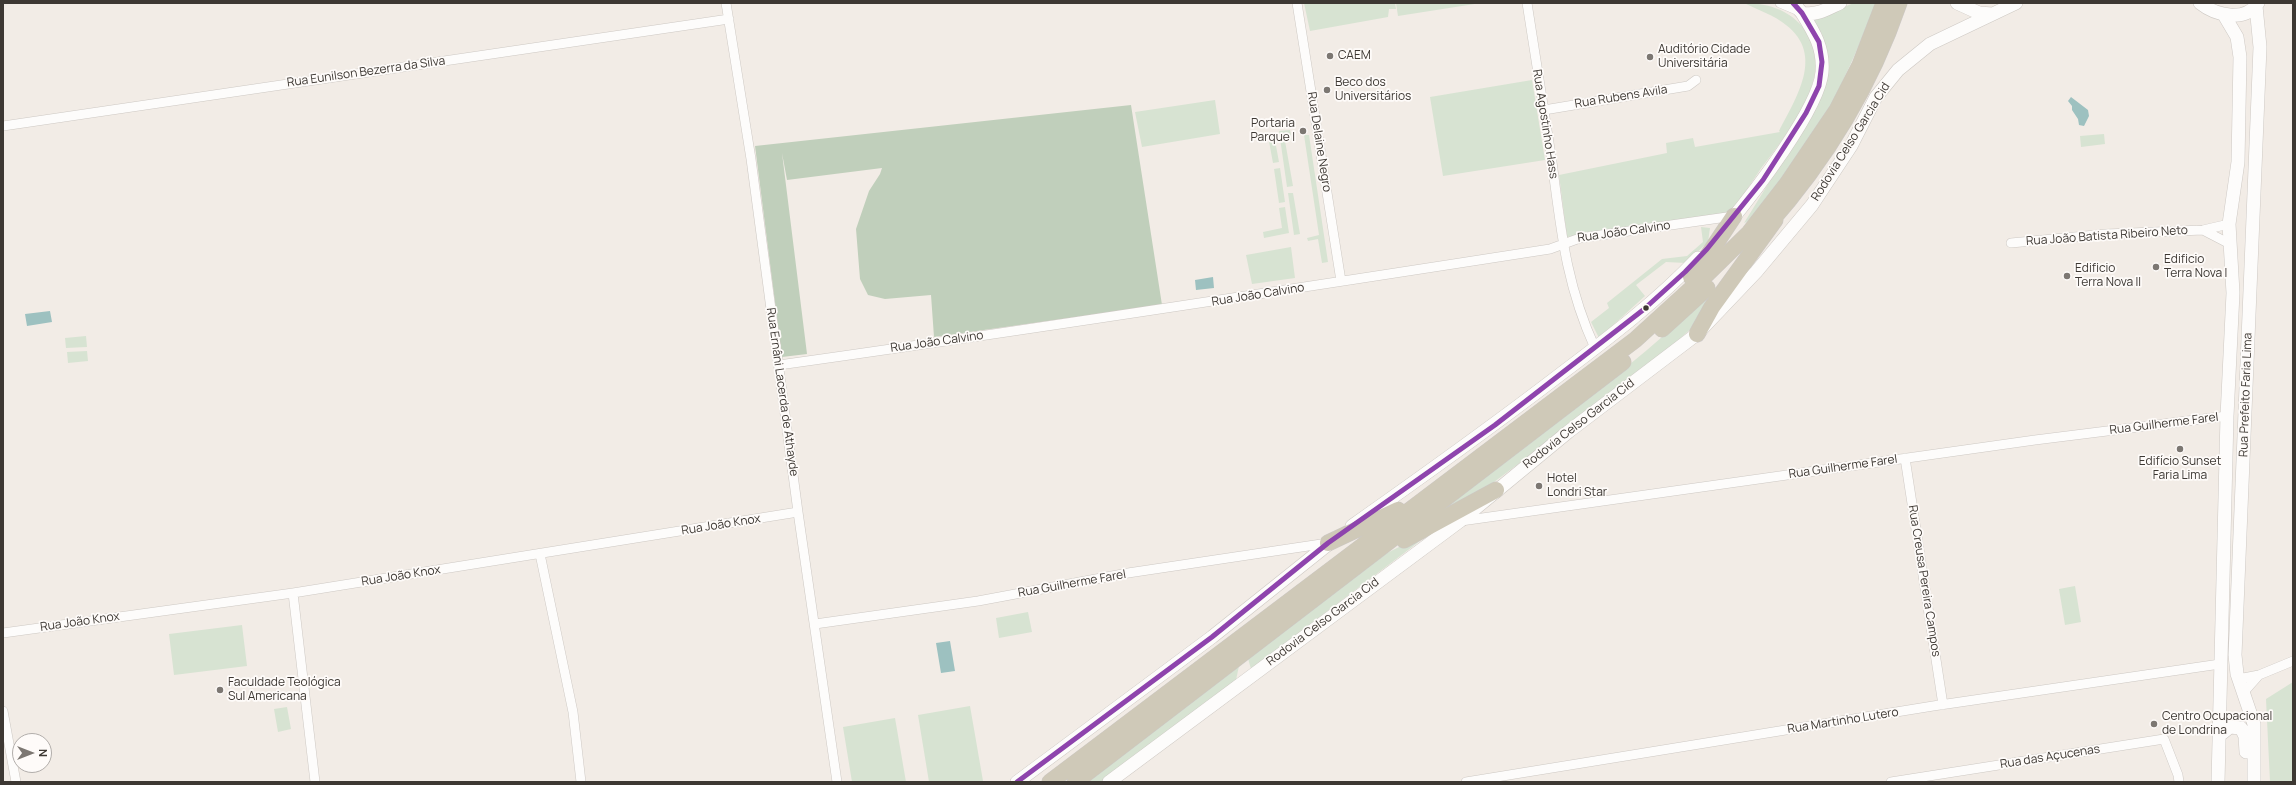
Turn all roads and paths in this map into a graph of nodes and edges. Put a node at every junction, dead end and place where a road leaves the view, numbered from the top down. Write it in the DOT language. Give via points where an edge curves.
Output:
graph roads {
  1 [pos="726,3"];
  2 [pos="1297,3"];
  3 [pos="1527,3"];
  4 [pos="1780,3"];
  5 [pos="1840,3"];
  6 [pos="1957,3"];
  7 [pos="2002,3"];
  8 [pos="2016,3"];
  9 [pos="2200,3"];
  10 [pos="2257,4"];
  11 [pos="1797,8"];
  12 [pos="1890,8"];
  13 [pos="1991,15"];
  14 [pos="2224,15"];
  15 [pos="729,19"];
  16 [pos="1696,80"];
  17 [pos="1544,110"];
  18 [pos="3,126"];
  19 [pos="1785,206"];
  20 [pos="1734,216"];
  21 [pos="2229,224"];
  22 [pos="2203,230"];
  23 [pos="2252,238"];
  24 [pos="2011,243"];
  25 [pos="2230,244"];
  26 [pos="1562,245"];
  27 [pos="1341,281"];
  28 [pos="1697,334"];
  29 [pos="1635,340"];
  30 [pos="1595,348"];
  31 [pos="779,365"];
  32 [pos="2227,416"];
  33 [pos="1905,458"];
  34 [pos="1496,490"];
  35 [pos="1428,496"];
  36 [pos="798,512"];
  37 [pos="1460,521"];
  38 [pos="1328,543"];
  39 [pos="540,554"];
  40 [pos="1371,555"];
  41 [pos="293,593"];
  42 [pos="815,624"];
  43 [pos="3,633"];
  44 [pos="2293,662"];
  45 [pos="2220,664"];
  46 [pos="2259,675"];
  47 [pos="2238,679"];
  48 [pos="2243,693"];
  49 [pos="1944,705"];
  50 [pos="3,711"];
  51 [pos="2220,735"];
  52 [pos="1935,779"];
  53 [pos="16,782"];
  54 [pos="315,782"];
  55 [pos="581,782"];
  56 [pos="837,782"];
  57 [pos="1017,782"];
  58 [pos="1050,782"];
  59 [pos="1075,782"];
  60 [pos="1109,782"];
  61 [pos="1466,782"];
  62 [pos="1891,782"];
  63 [pos="2179,782"];
  64 [pos="2218,782"];
  65 [pos="2246,782"];
  66 [pos="2254,782"];
  1 -- 15 [label="street, Rua Ernâni Lacerda de Athayde"];
  2 -- 27 [label="street, Rua Delaine Negro"];
  3 -- 17 [label="street, Rua Agostinho Hass"];
  4 -- 11 [label="street"];
  5 -- 11 [label="main road" via="1820,13"];
  6 -- 13 [label="main road"];
  7 -- 13 [label="main road"];
  8 -- 13 [label="main road, Rodovia Celso Garcia Cid"];
  9 -- 14 [label="main road"];
  10 -- 14 [label="main road" via="2236,16"];
  10 -- 23 [label="main road, Rua Prefeito Faria Lima" via="2260,47"];
  11 -- 20 [label="main road" via="1815,34 1821,50 1822,73 1819,86 1784,148"];
  12 -- 19 [label="highway, Rodovia Celso Garcia Cid" via="1859,96 1822,155"];
  12 -- 29 [label="highway, Rodovia Celso Garcia Cid" via="1838,110 1787,184 1749,233"];
  13 -- 28 [label="main road, Rodovia Celso Garcia Cid" via="1930,44 1912,57 1888,81 1876,97 1851,146 1808,211 1756,272"];
  14 -- 21 [label="main road, Rua Prefeito Faria Lima" via="2237,37 2240,57 2238,162"];
  15 -- 18 [label="street, Rua Eunilson Bezerra da Silva"];
  15 -- 31 [label="street, Rua Ernâni Lacerda de Athayde"];
  16 -- 17 [label="street, Rua Rubens Avila" via="1688,86"];
  17 -- 26 [label="street, Rua Agostinho Hass"];
  19 -- 28 [label="highway" via="1712,307"];
  19 -- 40 [label="highway, Rodovia Celso Garcia Cid" via="1686,309 1603,378"];
  20 -- 26 [label="street, Rua João Calvino" via="1580,238"];
  20 -- 29 [label="highway" via="1705,260"];
  20 -- 30 [label="main road" via="1685,272"];
  21 -- 22 [label="street, Rua João Batista Ribeiro Neto"];
  21 -- 25 [label="main road, Rua Prefeito Faria Lima"];
  22 -- 24 [label="street, Rua João Batista Ribeiro Neto" via="2106,234"];
  22 -- 25 [label="street, Rua João Batista Ribeiro Neto"];
  23 -- 25 [label="main road" via="2245,244"];
  23 -- 47 [label="main road, Rua Prefeito Faria Lima" via="2235,655"];
  25 -- 32 [label="main road, Rua Prefeito Faria Lima" via="2233,293"];
  26 -- 27 [label="street, Rua João Calvino" via="1550,249"];
  26 -- 30 [label="street, Rua Agostinho Hass" via="1582,320"];
  27 -- 31 [label="street, Rua João Calvino"];
  28 -- 34 [label="main road, Rodovia Celso Garcia Cid"];
  29 -- 35 [label="highway, Rodovia Celso Garcia Cid"];
  30 -- 38 [label="main road" via="1495,425"];
  31 -- 36 [label="street, Rua Ernâni Lacerda de Athayde"];
  32 -- 33 [label="street, Rua Guilherme Farel"];
  32 -- 45 [label="main road, Rua Prefeito Faria Lima"];
  33 -- 37 [label="street, Rua Guilherme Farel"];
  33 -- 49 [label="street, Rua Creusa Pereira Campos"];
  34 -- 37 [label="main road, Rodovia Celso Garcia Cid"];
  34 -- 40 [label="highway"];
  35 -- 38 [label="highway"];
  35 -- 58 [label="highway, Rodovia Celso Garcia Cid"];
  36 -- 39 [label="street, Rua João Knox"];
  36 -- 42 [label="street, Rua Ernâni Lacerda de Athayde"];
  37 -- 60 [label="main road, Rodovia Celso Garcia Cid"];
  38 -- 42 [label="street, Rua Guilherme Farel" via="1128,573 978,601"];
  38 -- 57 [label="main road" via="1212,637"];
  39 -- 41 [label="street, Rua João Knox"];
  39 -- 55 [label="street" via="573,712"];
  40 -- 59 [label="highway, Rodovia Celso Garcia Cid"];
  41 -- 43 [label="street, Rua João Knox"];
  41 -- 54 [label="street"];
  42 -- 56 [label="street, Rua Ernâni Lacerda de Athayde"];
  44 -- 46 [label="street"];
  45 -- 49 [label="street, Rua Martinho Lutero"];
  45 -- 51 [label="main road, Rua Prefeito Faria Lima"];
  46 -- 47 [label="street"];
  46 -- 48 [label="street"];
  47 -- 48 [label="main road, Rua Prefeito Faria Lima"];
  48 -- 66 [label="main road, Rua Prefeito Faria Lima" via="2254,724"];
  49 -- 61 [label="street, Rua Martinho Lutero"];
  50 -- 53 [label="street"];
  51 -- 64 [label="main road, Rua Prefeito Faria Lima"];
  51 -- 65 [label="main road" via="2233,726 2241,728 2244,733"];
  52 -- 62 [label="street, Rua das Açucenas"];
  52 -- 63 [label="street, Rua das Açucenas" via="2164,739"];
}
